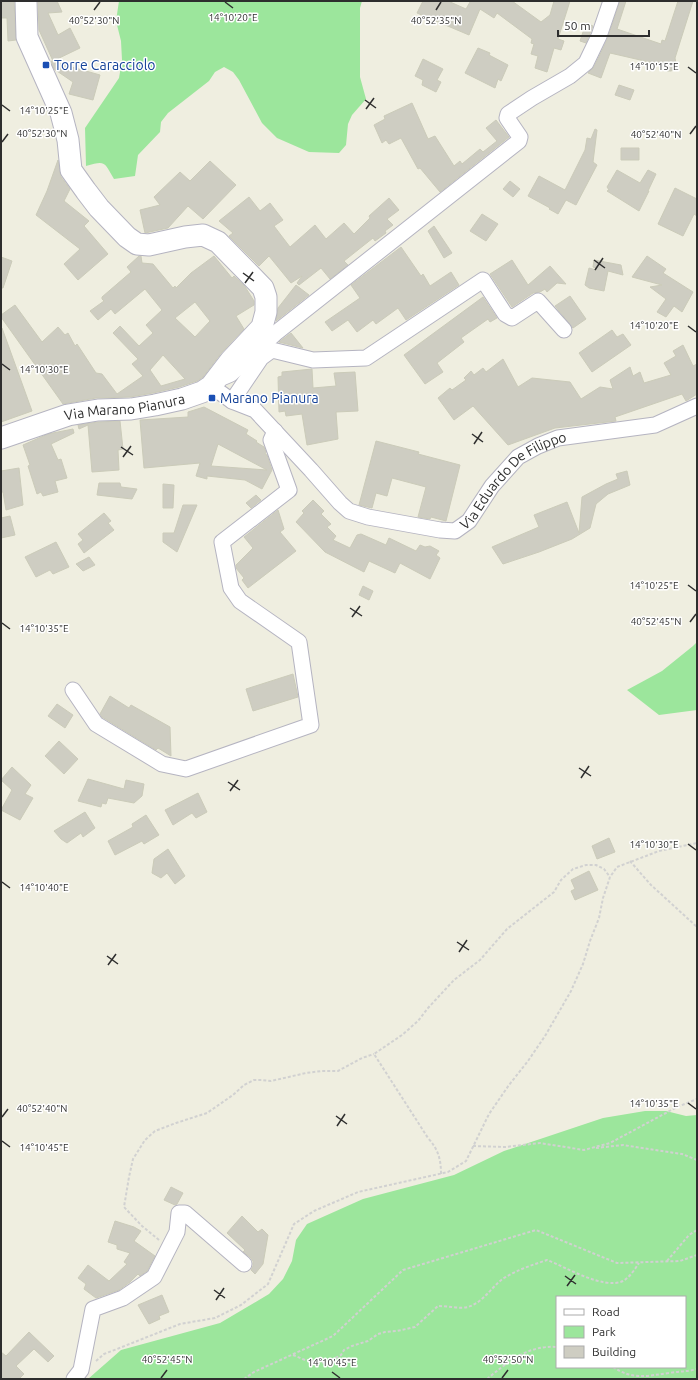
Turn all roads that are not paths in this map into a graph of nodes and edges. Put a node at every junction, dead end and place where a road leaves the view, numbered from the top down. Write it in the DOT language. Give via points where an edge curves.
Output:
graph roads {
  1 [pos="26,1"];
  2 [pos="611,1"];
  3 [pos="564,330"];
  4 [pos="214,382"];
  5 [pos="232,400"];
  6 [pos="697,406"];
  7 [pos="275,431"];
  8 [pos="1,438"];
  9 [pos="73,690"];
  10 [pos="244,1264"];
  11 [pos="74,1379"];
  1 -- 4 [label="street, Via Marano Pianura" via="27,37 61,113 68,140 71,170 99,208 137,244 149,245 203,235 218,242 263,288 266,312 262,327"];
  2 -- 4 [label="street" via="586,63 570,76 508,114 520,137 519,141 277,332 230,374"];
  3 -- 5 [label="street" via="538,301 512,318 505,314 483,280 366,358 313,360 272,350 261,358"];
  4 -- 5 [label="street, Via Eduardo De Filippo"];
  4 -- 8 [label="street, Via Marano Pianura" via="202,392 182,399 131,409 98,410 68,415"];
  5 -- 7 [label="street, Via Eduardo De Filippo" via="255,410"];
  6 -- 7 [label="street, Via Eduardo De Filippo" via="655,425 558,438 538,446 518,457 492,486 468,521 455,531 368,517 349,511"];
  7 -- 9 [label="street" via="272,440 289,490 222,542 231,588 240,600 299,642 311,725 186,768 162,764 96,724"];
  10 -- 11 [label="street" via="185,1213 179,1213 177,1232 154,1277 123,1298 93,1309 81,1370"];
}
